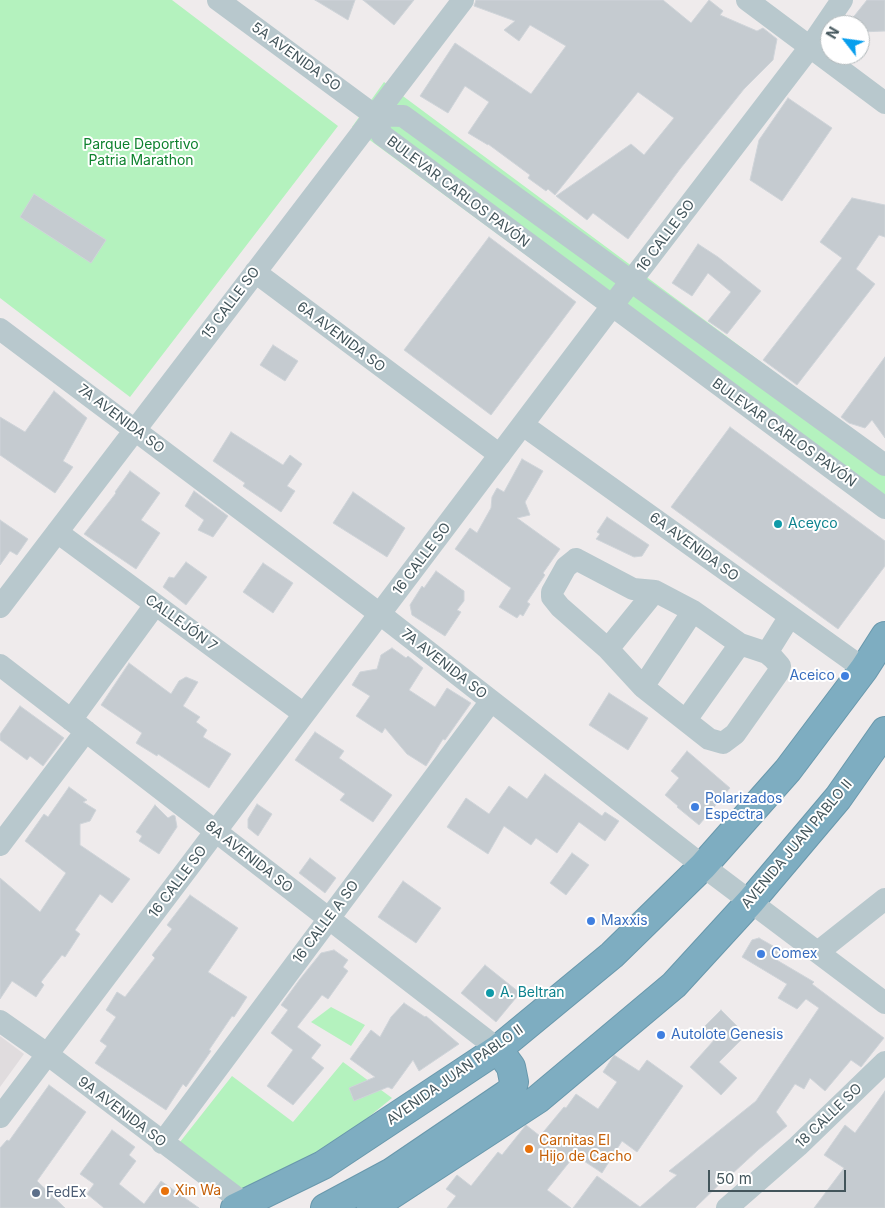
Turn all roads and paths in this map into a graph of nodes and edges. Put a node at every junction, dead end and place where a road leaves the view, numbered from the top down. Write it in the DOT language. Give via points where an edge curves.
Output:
graph roads {
  1 [pos="218,0"];
  2 [pos="463,0"];
  3 [pos="747,0"];
  4 [pos="842,0"];
  5 [pos="810,47"];
  6 [pos="885,103"];
  7 [pos="374,115"];
  8 [pos="255,272"];
  9 [pos="632,281"];
  10 [pos="612,306"];
  11 [pos="0,329"];
  12 [pos="523,425"];
  13 [pos="135,429"];
  14 [pos="500,455"];
  15 [pos="885,465"];
  16 [pos="885,508"];
  17 [pos="57,532"];
  18 [pos="654,591"];
  19 [pos="155,605"];
  20 [pos="0,607"];
  21 [pos="693,611"];
  22 [pos="380,614"];
  23 [pos="790,616"];
  24 [pos="885,636"];
  25 [pos="740,644"];
  26 [pos="608,649"];
  27 [pos="767,653"];
  28 [pos="0,665"];
  29 [pos="864,669"];
  30 [pos="643,687"];
  31 [pos="491,701"];
  32 [pos="304,714"];
  33 [pos="686,720"];
  34 [pos="79,726"];
  35 [pos="881,741"];
  36 [pos="216,831"];
  37 [pos="0,845"];
  38 [pos="704,866"];
  39 [pos="885,898"];
  40 [pos="751,901"];
  41 [pos="329,918"];
  42 [pos="818,952"];
  43 [pos="885,1003"];
  44 [pos="0,1021"];
  45 [pos="498,1049"];
  46 [pos="47,1054"];
  47 [pos="885,1062"];
  48 [pos="0,1117"];
  49 [pos="162,1143"];
  50 [pos="240,1206"];
  51 [pos="325,1208"];
  52 [pos="371,1208"];
  53 [pos="727,1208"];
  1 -- 7 [label="street, 5A AVENIDA SO"];
  2 -- 7 [label="street, 15 CALLE SO"];
  3 -- 5 [label="street"];
  4 -- 5 [label="street, 16 CALLE SO"];
  5 -- 6 [label="street"];
  5 -- 9 [label="street, 16 CALLE SO"];
  7 -- 8 [label="street, 15 CALLE SO"];
  7 -- 9 [label="street, BULEVAR CARLOS PAVÓN" via="404,116"];
  7 -- 10 [label="street, BULEVAR CARLOS PAVÓN" via="382,135"];
  8 -- 13 [label="street, 15 CALLE SO"];
  8 -- 14 [label="street, 6A AVENIDA SO"];
  9 -- 10 [label="street, 16 CALLE SO"];
  9 -- 15 [label="street, BULEVAR CARLOS PAVÓN"];
  10 -- 12 [label="street, 16 CALLE SO"];
  10 -- 16 [label="street, BULEVAR CARLOS PAVÓN"];
  11 -- 13 [label="street, 7A AVENIDA SO"];
  12 -- 14 [label="street, 16 CALLE SO"];
  12 -- 23 [label="street, 6A AVENIDA SO"];
  13 -- 17 [label="street, 15 CALLE SO"];
  13 -- 22 [label="street, 7A AVENIDA SO"];
  14 -- 22 [label="street, 16 CALLE SO"];
  17 -- 19 [label="street, CALLEJÓN 7"];
  17 -- 20 [label="street, 15 CALLE SO"];
  18 -- 21 [label="street"];
  18 -- 26 [label="street"];
  18 -- 26 [label="street" via="633,589 576,559 566,567 552,598"];
  19 -- 32 [label="street, CALLEJÓN 7"];
  19 -- 34 [label="street"];
  21 -- 25 [label="street"];
  21 -- 30 [label="street"];
  22 -- 31 [label="street, 7A AVENIDA SO"];
  22 -- 32 [label="street, 16 CALLE SO"];
  23 -- 27 [label="street"];
  23 -- 29 [label="street, 6A AVENIDA SO"];
  24 -- 29 [label="highway, AVENIDA JUAN PABLO II"];
  25 -- 27 [label="street"];
  25 -- 33 [label="street"];
  26 -- 30 [label="street"];
  27 -- 33 [label="street" via="780,666 778,673 735,734 723,743 709,739"];
  28 -- 34 [label="street, 8A AVENIDA SO"];
  29 -- 38 [label="highway, AVENIDA JUAN PABLO II" via="788,770"];
  30 -- 33 [label="street"];
  31 -- 38 [label="street, 7A AVENIDA SO"];
  31 -- 41 [label="street, 16 CALLE A SO"];
  32 -- 36 [label="street, 16 CALLE SO"];
  34 -- 36 [label="street, 8A AVENIDA SO"];
  34 -- 37 [label="street"];
  35 -- 40 [label="highway, AVENIDA JUAN PABLO II" via="838,798"];
  36 -- 41 [label="street, 8A AVENIDA SO"];
  36 -- 46 [label="street, 16 CALLE SO"];
  38 -- 40 [label="street, 7A AVENIDA SO"];
  38 -- 45 [label="highway, AVENIDA JUAN PABLO II" via="612,955"];
  39 -- 42 [label="street"];
  40 -- 42 [label="street, 7A AVENIDA SO"];
  40 -- 52 [label="highway, AVENIDA JUAN PABLO II" via="674,985 538,1099"];
  41 -- 45 [label="street, 8A AVENIDA SO"];
  41 -- 49 [label="street, 16 CALLE A SO"];
  42 -- 43 [label="street, 7A AVENIDA SO"];
  44 -- 46 [label="street, 9A AVENIDA SO"];
  45 -- 50 [label="highway, AVENIDA JUAN PABLO II" via="323,1165"];
  45 -- 51 [label="highway" via="511,1067 514,1082 507,1094 392,1172"];
  46 -- 48 [label="street, 16 CALLE SO"];
  46 -- 49 [label="street, 9A AVENIDA SO"];
  47 -- 53 [label="street, 18 CALLE SO" via="798,1146"];
  49 -- 50 [label="street, 9A AVENIDA SO"];
}
